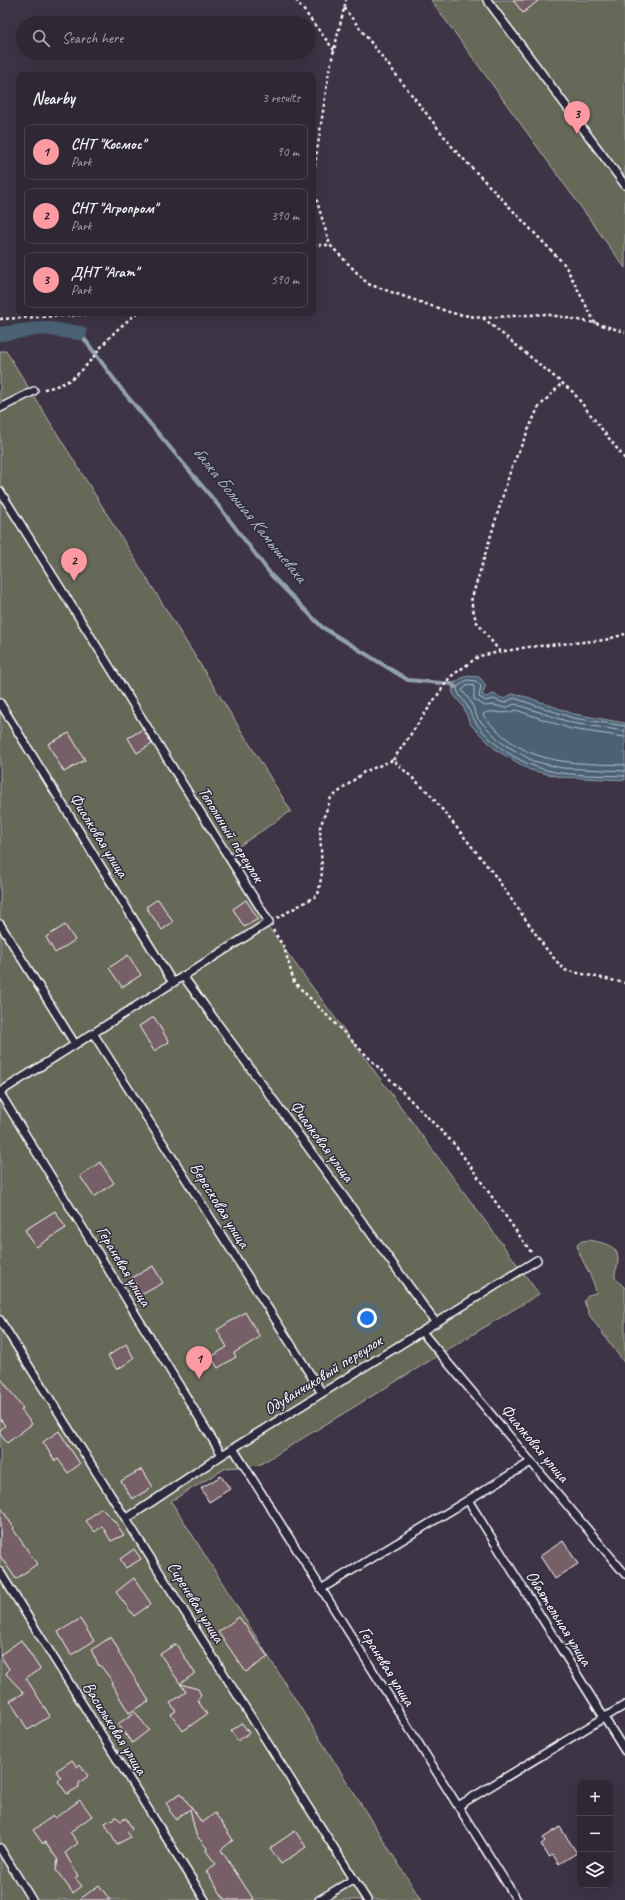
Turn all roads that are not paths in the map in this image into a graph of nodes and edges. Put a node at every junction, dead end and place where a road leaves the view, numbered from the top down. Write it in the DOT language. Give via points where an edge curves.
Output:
graph roads {
  1 [pos="487,0"];
  2 [pos="622,175"];
  3 [pos="625,185"];
  4 [pos="34,391"];
  5 [pos="0,408"];
  6 [pos="0,491"];
  7 [pos="0,704"];
  8 [pos="0,924"];
  9 [pos="183,976"];
  10 [pos="173,983"];
  11 [pos="93,1033"];
  12 [pos="75,1044"];
  13 [pos="0,1092"];
  14 [pos="537,1260"];
  15 [pos="0,1320"];
  16 [pos="436,1323"];
  17 [pos="422,1332"];
  18 [pos="322,1393"];
  19 [pos="233,1448"];
  20 [pos="222,1455"];
  21 [pos="531,1462"];
  22 [pos="468,1500"];
  23 [pos="126,1519"];
  24 [pos="0,1572"];
  25 [pos="625,1574"];
  26 [pos="321,1589"];
  27 [pos="625,1705"];
  28 [pos="605,1719"];
  29 [pos="625,1751"];
  30 [pos="458,1806"];
  31 [pos="0,1848"];
  32 [pos="354,1878"];
  33 [pos="32,1900"];
  34 [pos="205,1900"];
  35 [pos="319,1900"];
  36 [pos="368,1900"];
  37 [pos="517,1900"];
  1 -- 2 [label="lane"];
  2 -- 3 [label="lane"];
  4 -- 5 [label="lane"];
  6 -- 9 [label="lane, Тополиный переулок" via="269,922"];
  7 -- 10 [label="lane, Фиалковая улица"];
  8 -- 12 [label="lane"];
  9 -- 10 [label="lane"];
  9 -- 16 [label="lane, Фиалковая улица"];
  10 -- 11 [label="lane"];
  11 -- 12 [label="lane"];
  11 -- 18 [label="lane, Вересковая улица"];
  12 -- 13 [label="lane"];
  13 -- 20 [label="lane, Гераневая улица"];
  14 -- 16 [label="lane, Одуванчиковый переулок"];
  15 -- 23 [label="lane, Сиреневая улица"];
  16 -- 17 [label="lane, Одуванчиковый переулок"];
  17 -- 18 [label="lane, Одуванчиковый переулок"];
  17 -- 21 [label="lane, Фиалковая улица"];
  18 -- 19 [label="lane, Одуванчиковый переулок"];
  19 -- 20 [label="lane, Одуванчиковый переулок"];
  19 -- 26 [label="lane, Гераневая улица"];
  20 -- 23 [label="lane, Одуванчиковый переулок"];
  21 -- 22 [label="lane"];
  21 -- 25 [label="lane, Фиалковая улица"];
  22 -- 26 [label="lane"];
  22 -- 28 [label="lane, Обаятельная улица"];
  23 -- 32 [label="lane, Сиреневая улица"];
  24 -- 34 [label="lane, Васильковая улица"];
  26 -- 30 [label="lane, Гераневая улица"];
  27 -- 28 [label="lane"];
  28 -- 29 [label="lane, Обаятельная улица"];
  28 -- 30 [label="lane"];
  30 -- 37 [label="lane, Гераневая улица"];
  31 -- 33 [label="lane"];
  32 -- 35 [label="lane"];
  32 -- 36 [label="lane, Сиреневая улица"];
}
